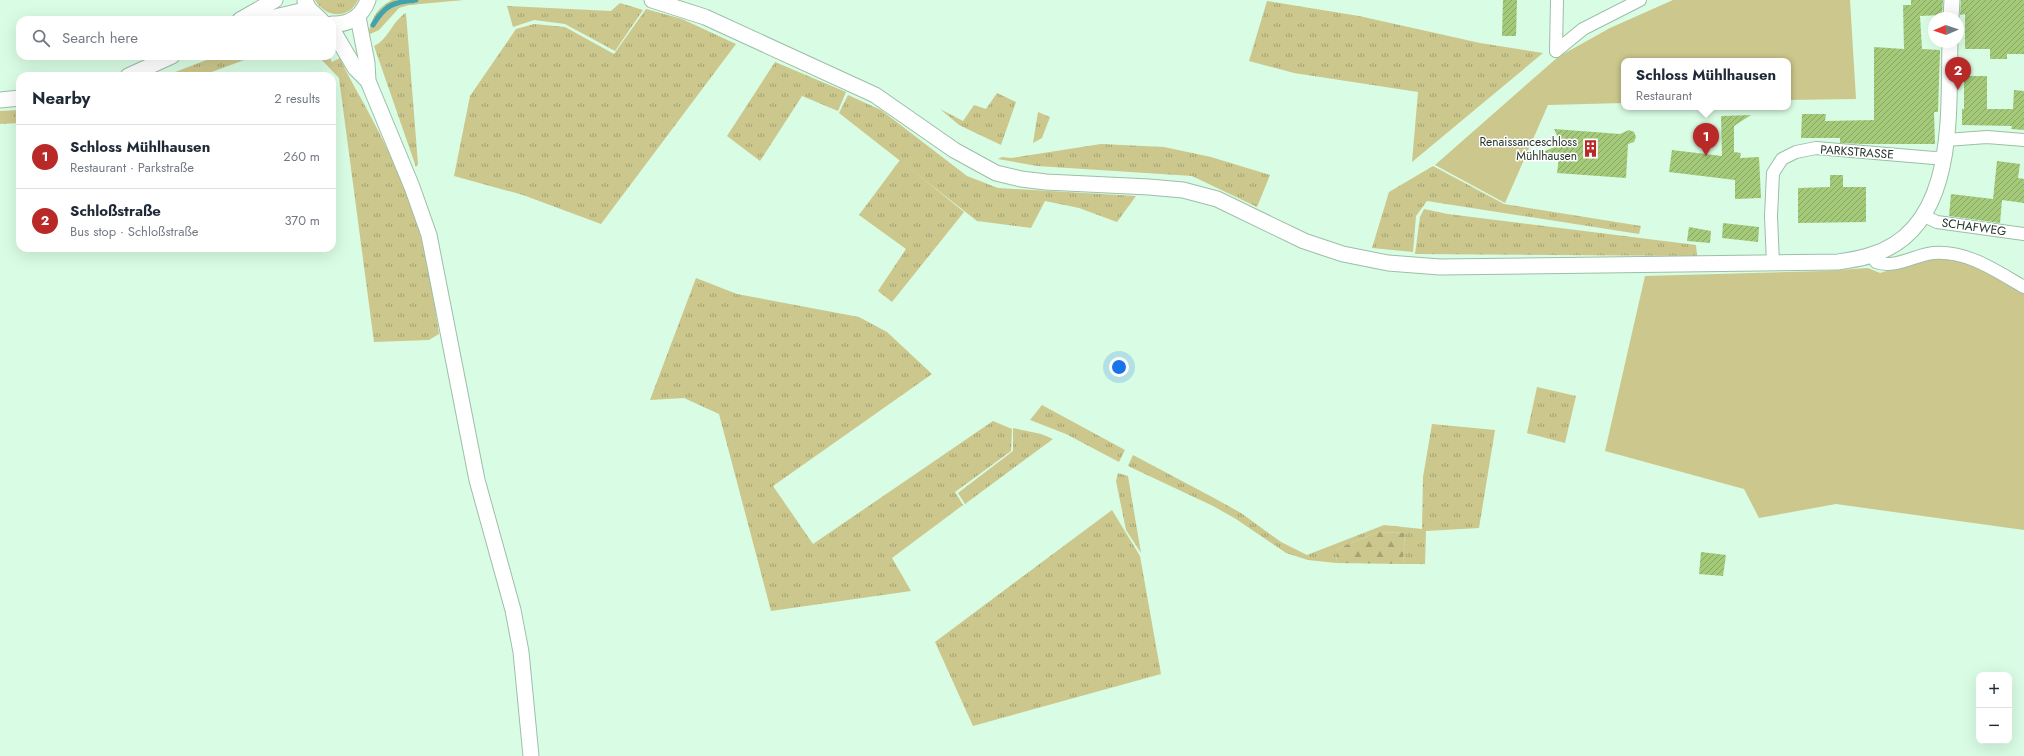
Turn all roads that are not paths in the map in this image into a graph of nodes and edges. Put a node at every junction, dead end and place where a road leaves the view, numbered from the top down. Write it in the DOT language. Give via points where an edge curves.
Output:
graph roads {
  1 [pos="275,0"];
  2 [pos="368,0"];
  3 [pos="652,0"];
  4 [pos="1557,0"];
  5 [pos="1640,0"];
  6 [pos="1952,0"];
  7 [pos="307,5"];
  8 [pos="1951,12"];
  9 [pos="247,16"];
  10 [pos="274,16"];
  11 [pos="317,16"];
  12 [pos="358,17"];
  13 [pos="336,24"];
  14 [pos="336,35"];
  15 [pos="1950,48"];
  16 [pos="163,60"];
  17 [pos="137,72"];
  18 [pos="368,81"];
  19 [pos="16,98"];
  20 [pos="0,100"];
  21 [pos="1946,140"];
  22 [pos="2024,140"];
  23 [pos="1944,157"];
  24 [pos="1924,216"];
  25 [pos="2024,234"];
  26 [pos="1871,255"];
  27 [pos="1773,264"];
  28 [pos="2024,287"];
  29 [pos="532,756"];
  1 -- 9 [label="street"];
  2 -- 12 [label="street"];
  3 -- 27 [label="street" via="705,17 875,95 954,150 996,173 1046,182 1149,186 1183,190 1217,199 1304,241 1343,254 1388,263 1440,267"];
  4 -- 5 [label="street" via="1556,51 1582,29"];
  6 -- 8 [label="street"];
  7 -- 10 [label="street"];
  7 -- 11 [label="street"];
  12 -- 13 [label="street" via="349,22"];
  12 -- 18 [label="street"];
  14 -- 18 [label="street" via="355,68"];
  15 -- 21 [label="street"];
  16 -- 17 [label="street"];
  18 -- 29 [label="street" via="429,235 477,480 513,610 521,652"];
  19 -- 20 [label="street"];
  21 -- 22 [label="street"];
  21 -- 23 [label="street"];
  23 -- 24 [label="street" via="1935,193"];
  23 -- 27 [label="street, PARKSTRASSE" via="1816,148 1796,152 1782,159 1773,174"];
  24 -- 25 [label="street, SCHAFWEG" via="1937,222"];
  24 -- 26 [label="street" via="1896,243"];
  26 -- 27 [label="street" via="1838,262"];
  26 -- 28 [label="street" via="1876,262 1886,264 1932,253 1951,253 1973,259"];
}
